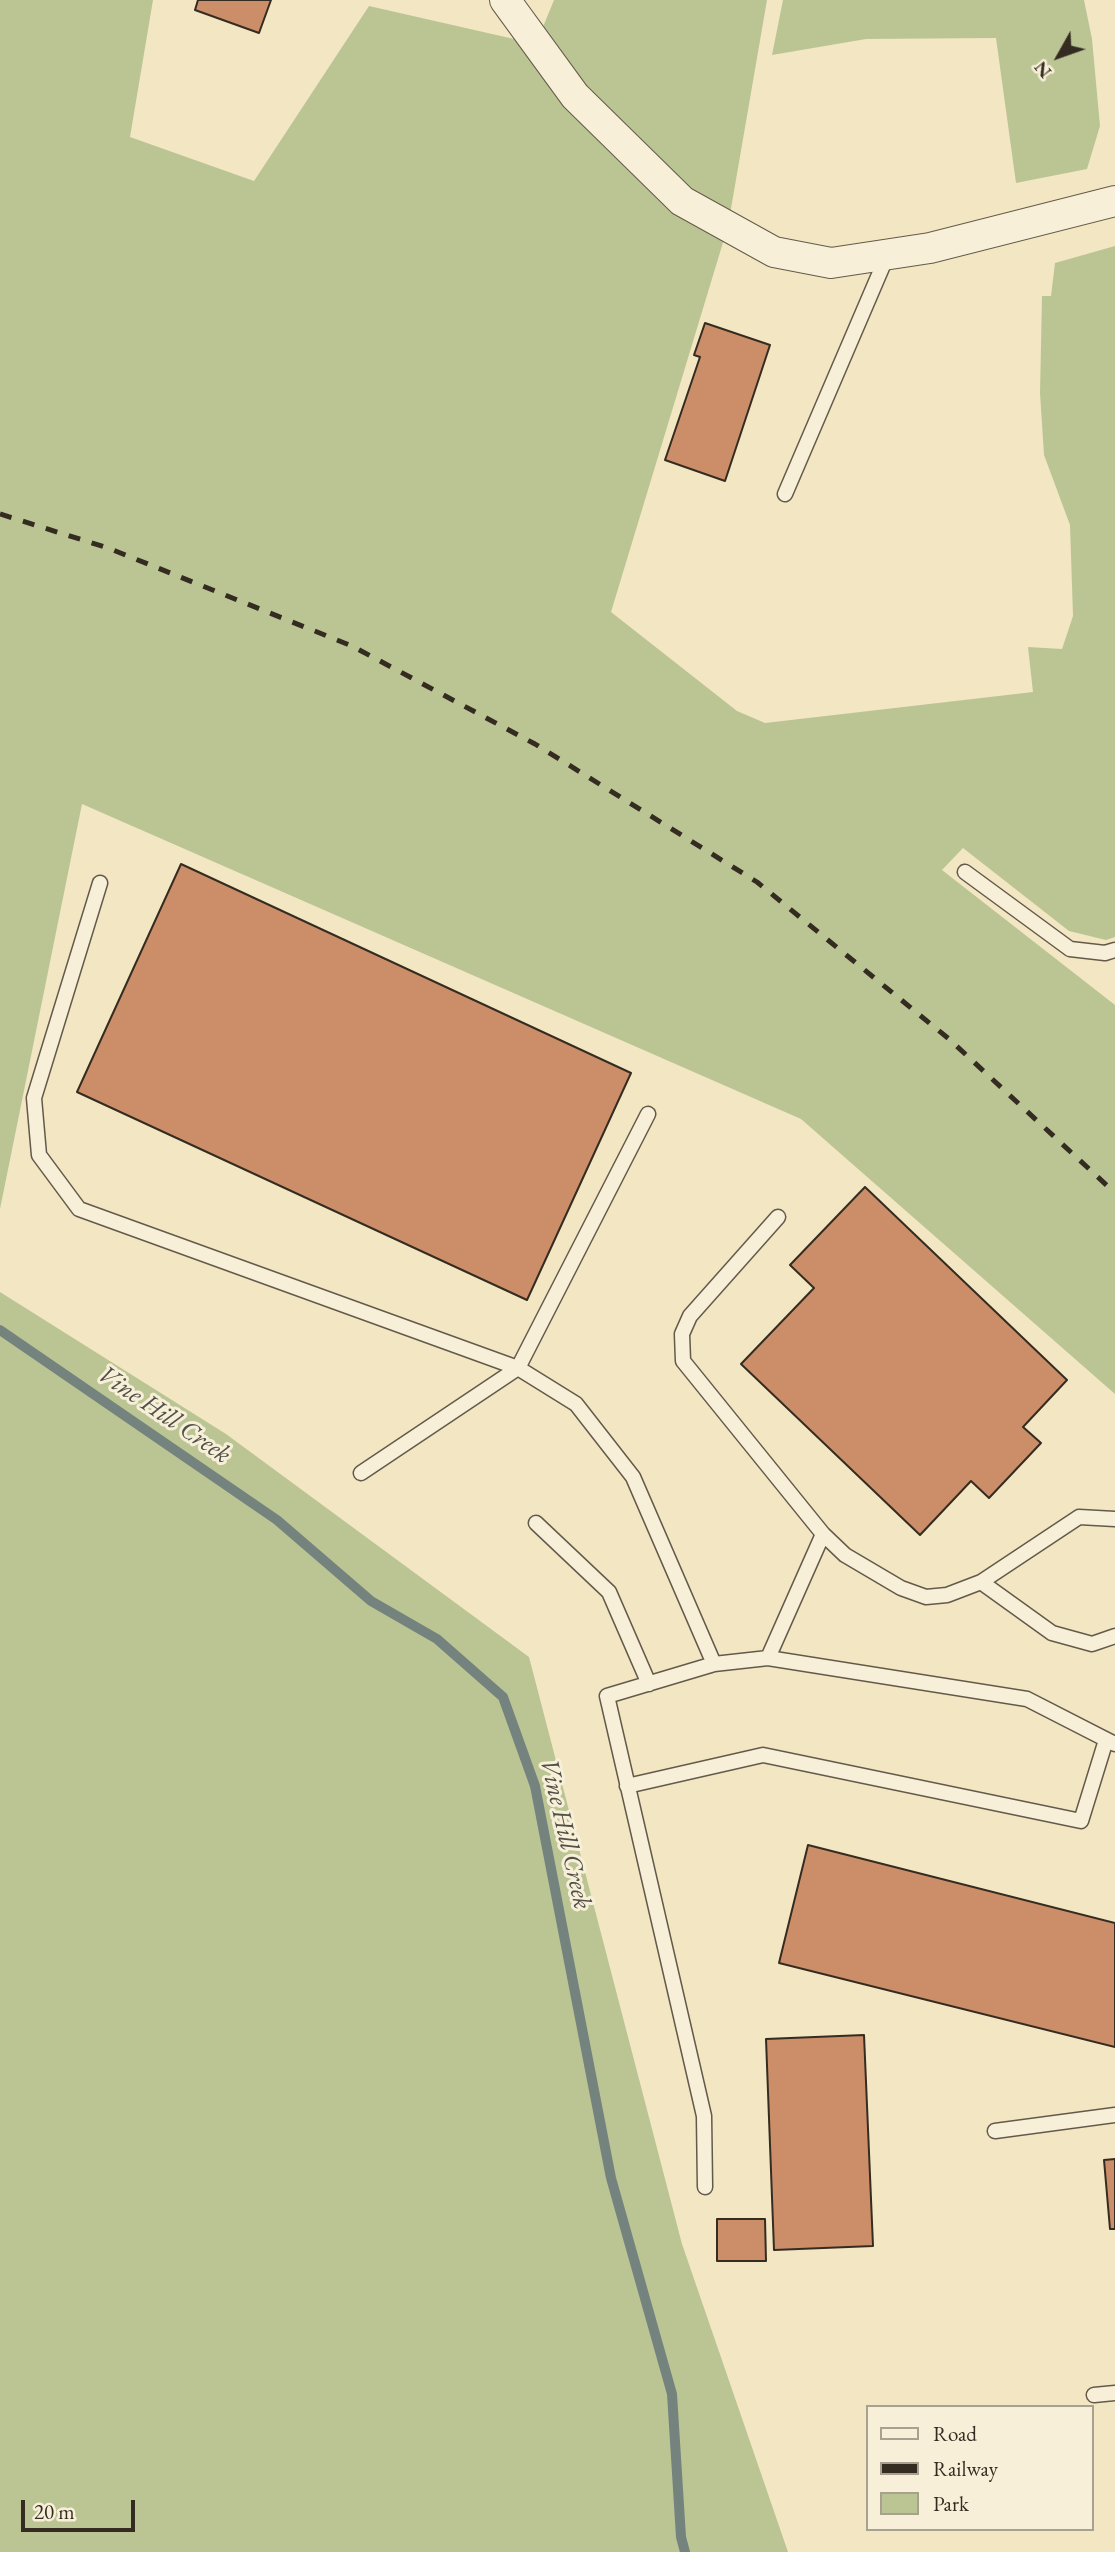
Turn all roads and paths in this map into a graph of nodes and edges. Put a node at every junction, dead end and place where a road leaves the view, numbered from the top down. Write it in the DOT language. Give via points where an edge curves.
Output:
graph roads {
  1 [pos="505,0"];
  2 [pos="1115,201"];
  3 [pos="888,254"];
  4 [pos="785,494"];
  5 [pos="965,872"];
  6 [pos="100,883"];
  7 [pos="1115,950"];
  8 [pos="648,1114"];
  9 [pos="778,1217"];
  10 [pos="518,1368"];
  11 [pos="361,1473"];
  12 [pos="1115,1519"];
  13 [pos="536,1523"];
  14 [pos="823,1534"];
  15 [pos="981,1582"];
  16 [pos="1115,1636"];
  17 [pos="768,1658"];
  18 [pos="714,1664"];
  19 [pos="649,1684"];
  20 [pos="1111,1742"];
  21 [pos="627,1786"];
  22 [pos="1115,2115"];
  23 [pos="995,2131"];
  24 [pos="705,2187"];
  25 [pos="1115,2393"];
  26 [pos="1094,2395"];
  1 -- 3 [label="street" via="575,96 682,201 774,252 831,263"];
  2 -- 3 [label="street" via="930,248"];
  3 -- 4 [label="lane"];
  5 -- 7 [label="lane" via="1070,949"];
  6 -- 10 [label="lane" via="34,1098 39,1156 79,1209"];
  8 -- 10 [label="lane"];
  9 -- 14 [label="lane" via="690,1316 682,1334 683,1361"];
  10 -- 11 [label="lane"];
  10 -- 18 [label="lane" via="576,1404 633,1477"];
  12 -- 15 [label="lane" via="1079,1517"];
  13 -- 19 [label="lane" via="610,1592"];
  14 -- 15 [label="lane" via="845,1555 901,1588 926,1597 947,1595"];
  14 -- 17 [label="lane"];
  15 -- 16 [label="lane" via="1052,1633 1092,1644"];
  17 -- 18 [label="lane"];
  17 -- 20 [label="lane" via="1027,1699"];
  18 -- 19 [label="lane"];
  19 -- 21 [label="lane" via="607,1696"];
  20 -- 21 [label="lane" via="1081,1821 763,1755"];
  21 -- 24 [label="lane" via="704,2116"];
  22 -- 23 [label="lane"];
  25 -- 26 [label="lane"];
}
